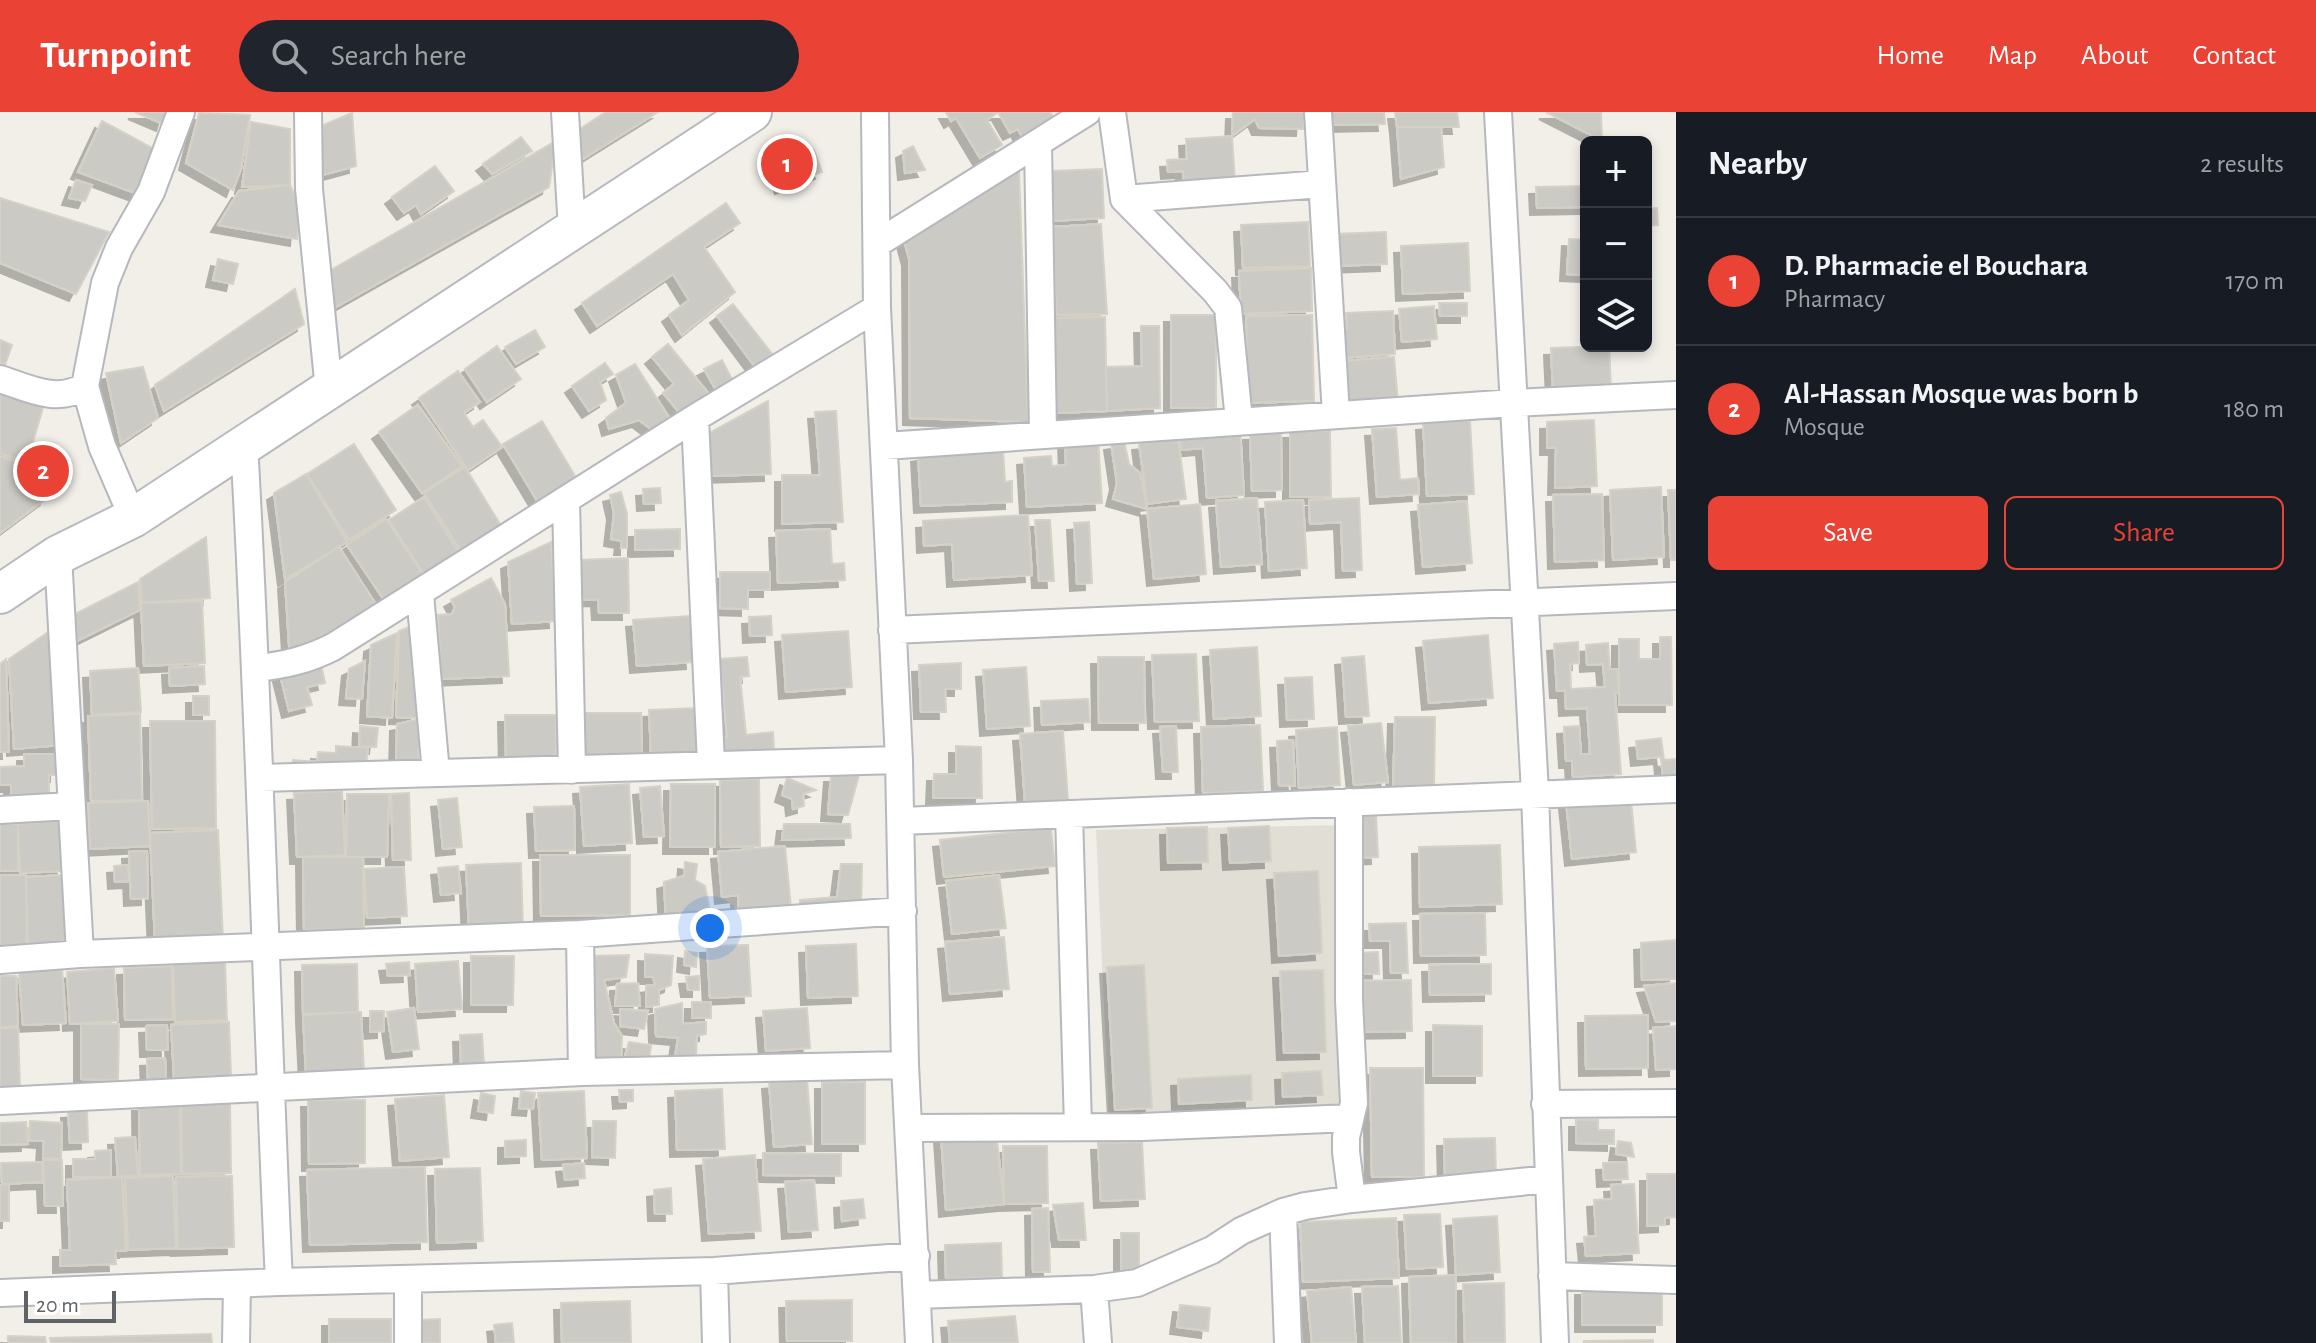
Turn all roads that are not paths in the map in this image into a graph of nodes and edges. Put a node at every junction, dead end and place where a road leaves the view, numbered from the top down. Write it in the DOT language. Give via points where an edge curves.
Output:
graph roads {
  1 [pos="181,112"];
  2 [pos="308,112"];
  3 [pos="565,112"];
  4 [pos="752,112"];
  5 [pos="875,112"];
  6 [pos="1087,112"];
  7 [pos="1112,112"];
  8 [pos="1318,112"];
  9 [pos="1498,112"];
  10 [pos="1038,144"];
  11 [pos="1322,184"];
  12 [pos="1124,199"];
  13 [pos="572,230"];
  14 [pos="878,243"];
  15 [pos="877,308"];
  16 [pos="0,379"];
  17 [pos="85,386"];
  18 [pos="329,390"];
  19 [pos="1676,395"];
  20 [pos="1514,403"];
  21 [pos="1336,415"];
  22 [pos="695,418"];
  23 [pos="1239,421"];
  24 [pos="1043,433"];
  25 [pos="244,443"];
  26 [pos="885,446"];
  27 [pos="566,500"];
  28 [pos="133,518"];
  29 [pos="58,555"];
  30 [pos="0,594"];
  31 [pos="420,594"];
  32 [pos="1676,596"];
  33 [pos="1525,604"];
  34 [pos="892,630"];
  35 [pos="257,668"];
  36 [pos="899,760"];
  37 [pos="711,763"];
  38 [pos="572,770"];
  39 [pos="436,773"];
  40 [pos="260,778"];
  41 [pos="1676,789"];
  42 [pos="1535,793"];
  43 [pos="1349,802"];
  44 [pos="71,806"];
  45 [pos="0,810"];
  46 [pos="1069,814"];
  47 [pos="901,821"];
  48 [pos="903,911"];
  49 [pos="580,934"];
  50 [pos="266,948"];
  51 [pos="80,954"];
  52 [pos="0,960"];
  53 [pos="905,1065"];
  54 [pos="582,1072"];
  55 [pos="270,1088"];
  56 [pos="0,1101"];
  57 [pos="1676,1103"];
  58 [pos="1545,1104"];
  59 [pos="1350,1118"];
  60 [pos="1078,1126"];
  61 [pos="910,1128"];
  62 [pos="1549,1179"];
  63 [pos="1352,1199"];
  64 [pos="1283,1212"];
  65 [pos="916,1256"];
  66 [pos="714,1271"];
  67 [pos="1552,1276"];
  68 [pos="408,1279"];
  69 [pos="1676,1280"];
  70 [pos="279,1282"];
  71 [pos="237,1284"];
  72 [pos="1094,1289"];
  73 [pos="0,1293"];
  74 [pos="917,1295"];
  75 [pos="236,1343"];
  76 [pos="408,1343"];
  77 [pos="716,1343"];
  78 [pos="919,1343"];
  79 [pos="1098,1343"];
  80 [pos="1288,1343"];
  81 [pos="1555,1343"];
  1 -- 17 [label="street" via="151,192 105,283"];
  2 -- 18 [label="street" via="309,189"];
  3 -- 13 [label="street"];
  4 -- 13 [label="street"];
  5 -- 14 [label="street"];
  6 -- 10 [label="street"];
  7 -- 12 [label="street"];
  8 -- 11 [label="street"];
  9 -- 20 [label="street"];
  10 -- 14 [label="street"];
  10 -- 24 [label="street"];
  11 -- 12 [label="street"];
  11 -- 21 [label="street"];
  12 -- 23 [label="street" via="1228,308"];
  13 -- 18 [label="street"];
  14 -- 15 [label="street"];
  15 -- 22 [label="street"];
  15 -- 26 [label="street"];
  16 -- 17 [label="street" via="58,396"];
  17 -- 28 [label="street" via="102,446"];
  18 -- 25 [label="street"];
  19 -- 20 [label="street"];
  20 -- 21 [label="street"];
  20 -- 33 [label="street"];
  21 -- 23 [label="street"];
  22 -- 27 [label="street"];
  22 -- 37 [label="street"];
  23 -- 24 [label="street"];
  24 -- 26 [label="street"];
  25 -- 28 [label="street"];
  25 -- 35 [label="street"];
  26 -- 34 [label="street"];
  27 -- 31 [label="street"];
  27 -- 38 [label="street"];
  28 -- 29 [label="street"];
  29 -- 30 [label="street"];
  29 -- 44 [label="street"];
  31 -- 35 [label="street" via="311,658"];
  31 -- 39 [label="street"];
  32 -- 33 [label="street"];
  33 -- 34 [label="street"];
  33 -- 42 [label="street"];
  34 -- 36 [label="street"];
  35 -- 40 [label="street"];
  36 -- 37 [label="street"];
  36 -- 47 [label="street"];
  37 -- 38 [label="street"];
  38 -- 39 [label="street"];
  39 -- 40 [label="street"];
  40 -- 50 [label="street"];
  41 -- 42 [label="street"];
  42 -- 43 [label="street"];
  42 -- 58 [label="street"];
  43 -- 46 [label="street"];
  43 -- 59 [label="street" via="1354,1103"];
  44 -- 45 [label="street"];
  44 -- 51 [label="street"];
  46 -- 47 [label="street"];
  46 -- 60 [label="street"];
  47 -- 48 [label="street"];
  48 -- 49 [label="street"];
  48 -- 53 [label="street"];
  49 -- 50 [label="street"];
  49 -- 54 [label="street"];
  50 -- 51 [label="street"];
  50 -- 55 [label="street"];
  51 -- 52 [label="street"];
  53 -- 54 [label="street"];
  53 -- 61 [label="street"];
  54 -- 55 [label="street"];
  55 -- 56 [label="street"];
  55 -- 70 [label="street"];
  57 -- 58 [label="street"];
  58 -- 62 [label="street"];
  59 -- 60 [label="street"];
  59 -- 63 [label="street" via="1346,1152"];
  60 -- 61 [label="street"];
  61 -- 65 [label="street"];
  62 -- 63 [label="street"];
  62 -- 67 [label="street"];
  63 -- 64 [label="street"];
  64 -- 72 [label="street" via="1137,1283"];
  64 -- 80 [label="street"];
  65 -- 66 [label="street"];
  65 -- 74 [label="street"];
  66 -- 68 [label="street"];
  66 -- 77 [label="street"];
  67 -- 69 [label="street"];
  67 -- 81 [label="street"];
  68 -- 70 [label="street"];
  68 -- 76 [label="street"];
  70 -- 71 [label="street"];
  71 -- 73 [label="street"];
  71 -- 75 [label="street"];
  72 -- 74 [label="street"];
  72 -- 79 [label="street"];
  74 -- 78 [label="street"];
}
